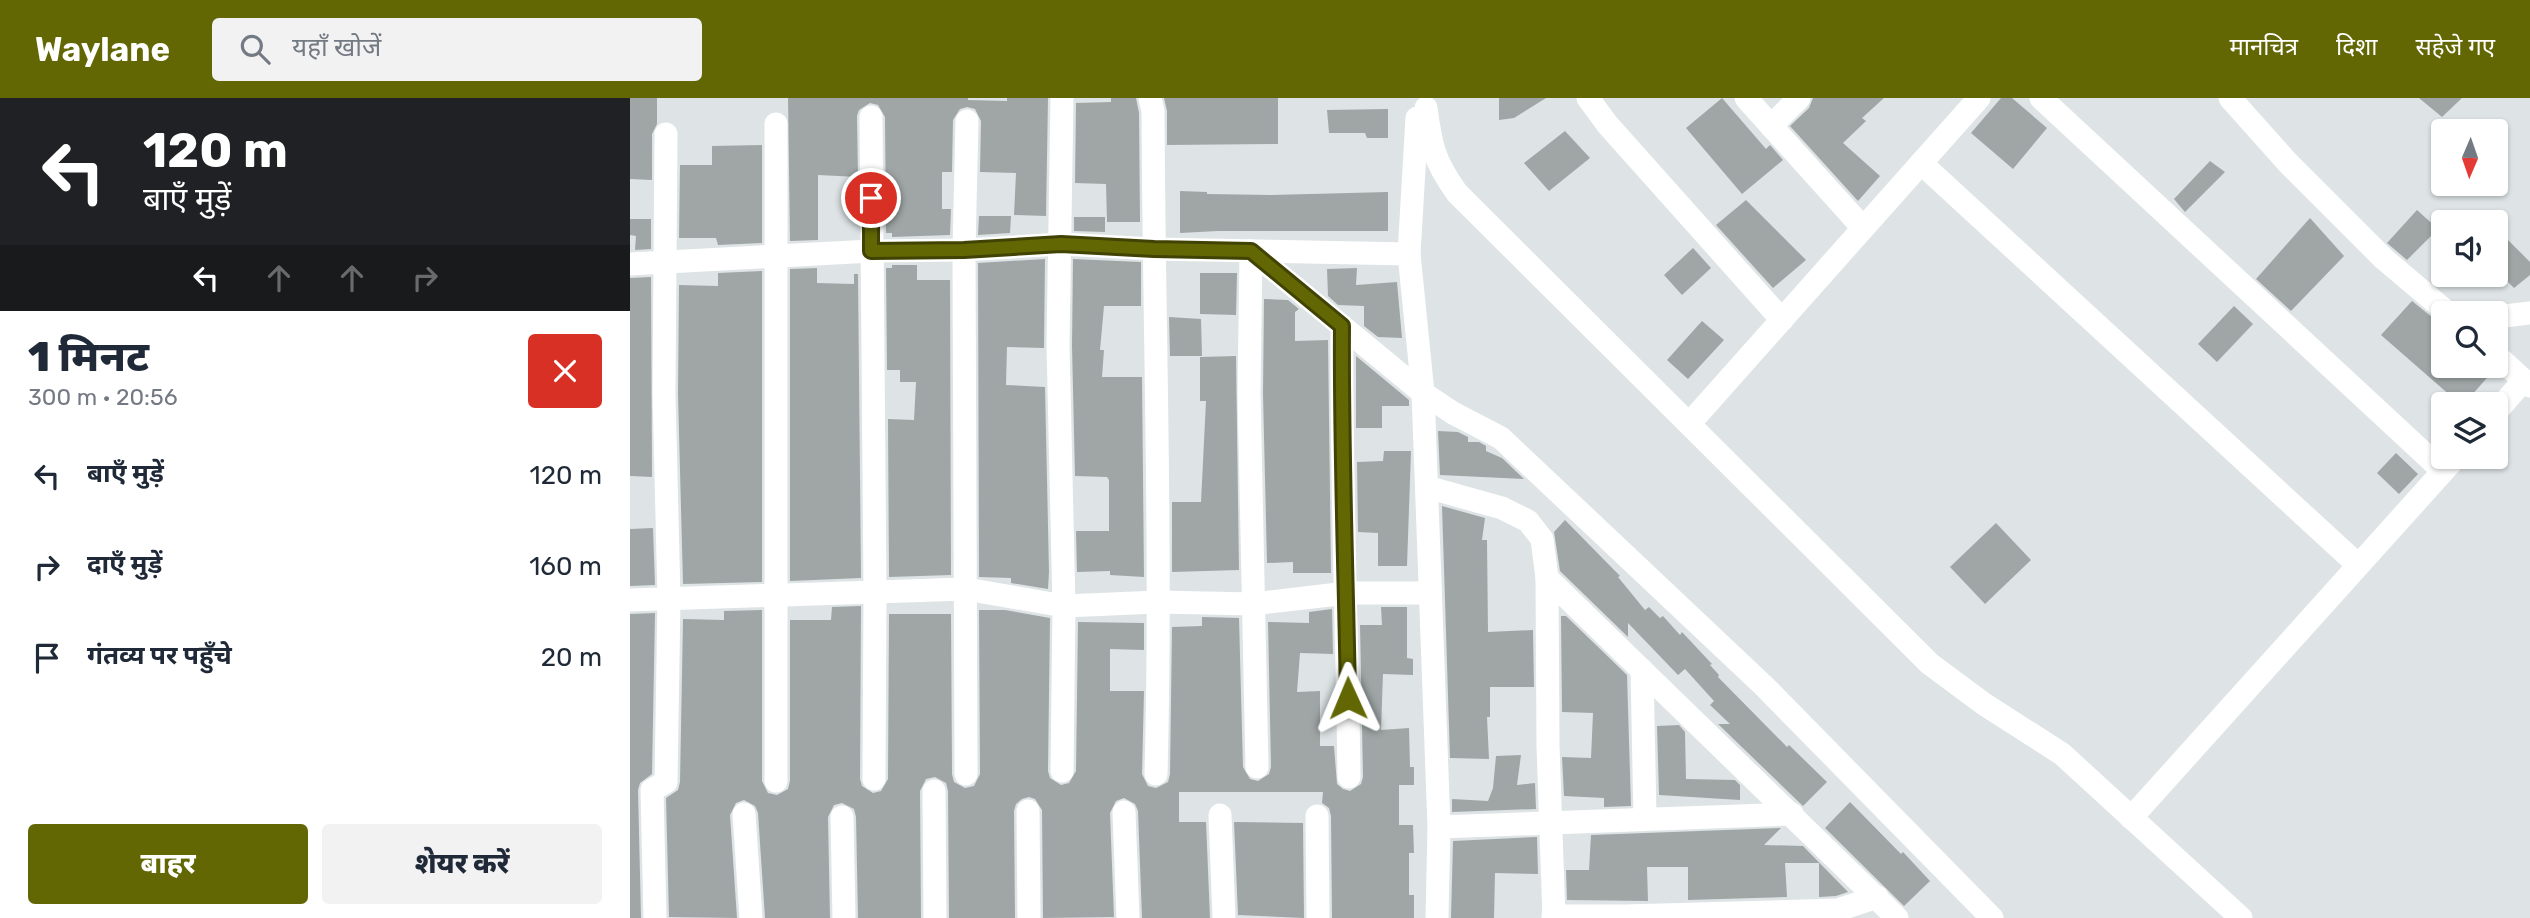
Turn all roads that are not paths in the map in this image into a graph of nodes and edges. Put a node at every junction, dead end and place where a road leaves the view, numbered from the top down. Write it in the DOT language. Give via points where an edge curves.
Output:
graph roads {
  1 [pos="1062,98"];
  2 [pos="1150,98"];
  3 [pos="1588,98"];
  4 [pos="1746,98"];
  5 [pos="1799,98"];
  6 [pos="1979,98"];
  7 [pos="2041,98"];
  8 [pos="2230,98"];
  9 [pos="1425,102"];
  10 [pos="871,117"];
  11 [pos="967,121"];
  12 [pos="776,124"];
  13 [pos="1771,126"];
  14 [pos="666,134"];
  15 [pos="1921,163"];
  16 [pos="1863,228"];
  17 [pos="1061,244"];
  18 [pos="1154,249"];
  19 [pos="964,250"];
  20 [pos="871,251"];
  21 [pos="1251,251"];
  22 [pos="1409,254"];
  23 [pos="777,256"];
  24 [pos="666,263"];
  25 [pos="630,264"];
  26 [pos="2434,301"];
  27 [pos="2530,313"];
  28 [pos="2508,316"];
  29 [pos="1782,320"];
  30 [pos="1342,326"];
  31 [pos="2508,366"];
  32 [pos="2527,383"];
  33 [pos="1423,393"];
  34 [pos="2508,401"];
  35 [pos="1689,424"];
  36 [pos="2431,448"];
  37 [pos="2444,469"];
  38 [pos="1427,487"];
  39 [pos="2358,565"];
  40 [pos="1548,578"];
  41 [pos="965,589"];
  42 [pos="875,592"];
  43 [pos="1347,593"];
  44 [pos="1430,593"];
  45 [pos="777,595"];
  46 [pos="669,599"];
  47 [pos="630,600"];
  48 [pos="1158,602"];
  49 [pos="1253,604"];
  50 [pos="1064,606"];
  51 [pos="1642,670"];
  52 [pos="1257,767"];
  53 [pos="1062,771"];
  54 [pos="966,774"];
  55 [pos="1156,774"];
  56 [pos="1349,777"];
  57 [pos="874,779"];
  58 [pos="776,781"];
  59 [pos="934,791"];
  60 [pos="1028,811"];
  61 [pos="1124,812"];
  62 [pos="744,814"];
  63 [pos="1792,814"];
  64 [pos="1220,815"];
  65 [pos="1317,816"];
  66 [pos="842,817"];
  67 [pos="1644,818"];
  68 [pos="2131,818"];
  69 [pos="1550,821"];
  70 [pos="1439,827"];
  71 [pos="1877,897"];
  72 [pos="1553,917"];
  73 [pos="655,918"];
  74 [pos="751,918"];
  75 [pos="844,918"];
  76 [pos="935,918"];
  77 [pos="1029,918"];
  78 [pos="1128,918"];
  79 [pos="1224,918"];
  80 [pos="1318,918"];
  81 [pos="1437,918"];
  82 [pos="1897,918"];
  83 [pos="1992,918"];
  84 [pos="2241,918"];
  1 -- 17 [label="street"];
  2 -- 18 [label="street"];
  3 -- 29 [label="street" via="1606,124"];
  4 -- 13 [label="street"];
  5 -- 13 [label="street"];
  6 -- 15 [label="street"];
  7 -- 36 [label="street"];
  8 -- 26 [label="street" via="2384,259"];
  9 -- 22 [label="street"];
  9 -- 35 [label="street" via="1433,154 1457,193"];
  10 -- 20 [label="street"];
  11 -- 19 [label="street"];
  12 -- 23 [label="street"];
  13 -- 16 [label="street"];
  14 -- 24 [label="street"];
  15 -- 16 [label="street"];
  15 -- 39 [label="street"];
  16 -- 29 [label="street"];
  17 -- 18 [label="street"];
  17 -- 19 [label="street"];
  17 -- 50 [label="street"];
  18 -- 21 [label="street"];
  18 -- 48 [label="street"];
  19 -- 20 [label="street"];
  19 -- 41 [label="street"];
  20 -- 23 [label="street"];
  20 -- 42 [label="street"];
  21 -- 22 [label="street"];
  21 -- 30 [label="street"];
  21 -- 49 [label="street"];
  22 -- 33 [label="street"];
  23 -- 24 [label="street"];
  23 -- 45 [label="street"];
  24 -- 25 [label="street"];
  24 -- 46 [label="street"];
  27 -- 28 [label="street"];
  29 -- 35 [label="street"];
  30 -- 33 [label="street"];
  30 -- 43 [label="street" via="1341,462"];
  31 -- 32 [label="street"];
  32 -- 34 [label="street"];
  33 -- 38 [label="street"];
  33 -- 83 [label="street" via="1501,438 1764,686"];
  35 -- 68 [label="street" via="1930,664 2062,754"];
  37 -- 39 [label="street"];
  38 -- 40 [label="street" via="1528,521 1542,539"];
  38 -- 44 [label="street"];
  39 -- 68 [label="street"];
  40 -- 51 [label="street"];
  40 -- 69 [label="street"];
  41 -- 42 [label="street"];
  41 -- 50 [label="street"];
  41 -- 54 [label="street"];
  42 -- 45 [label="street"];
  42 -- 57 [label="street"];
  43 -- 44 [label="street"];
  43 -- 49 [label="street"];
  43 -- 56 [label="street"];
  44 -- 70 [label="street"];
  45 -- 46 [label="street"];
  45 -- 58 [label="street"];
  46 -- 47 [label="street"];
  46 -- 73 [label="street" via="666,782 652,790"];
  48 -- 49 [label="street"];
  48 -- 50 [label="street"];
  48 -- 55 [label="street"];
  49 -- 52 [label="street"];
  50 -- 53 [label="street"];
  51 -- 63 [label="street"];
  51 -- 67 [label="street"];
  59 -- 76 [label="street"];
  60 -- 77 [label="street"];
  61 -- 78 [label="street"];
  62 -- 74 [label="street"];
  63 -- 67 [label="street"];
  63 -- 71 [label="street"];
  64 -- 79 [label="street"];
  65 -- 80 [label="street"];
  66 -- 75 [label="street"];
  67 -- 69 [label="street"];
  68 -- 84 [label="street"];
  69 -- 70 [label="street"];
  69 -- 72 [label="street"];
  70 -- 81 [label="street"];
  71 -- 72 [label="street" via="1838,910"];
  71 -- 82 [label="street"];
}
